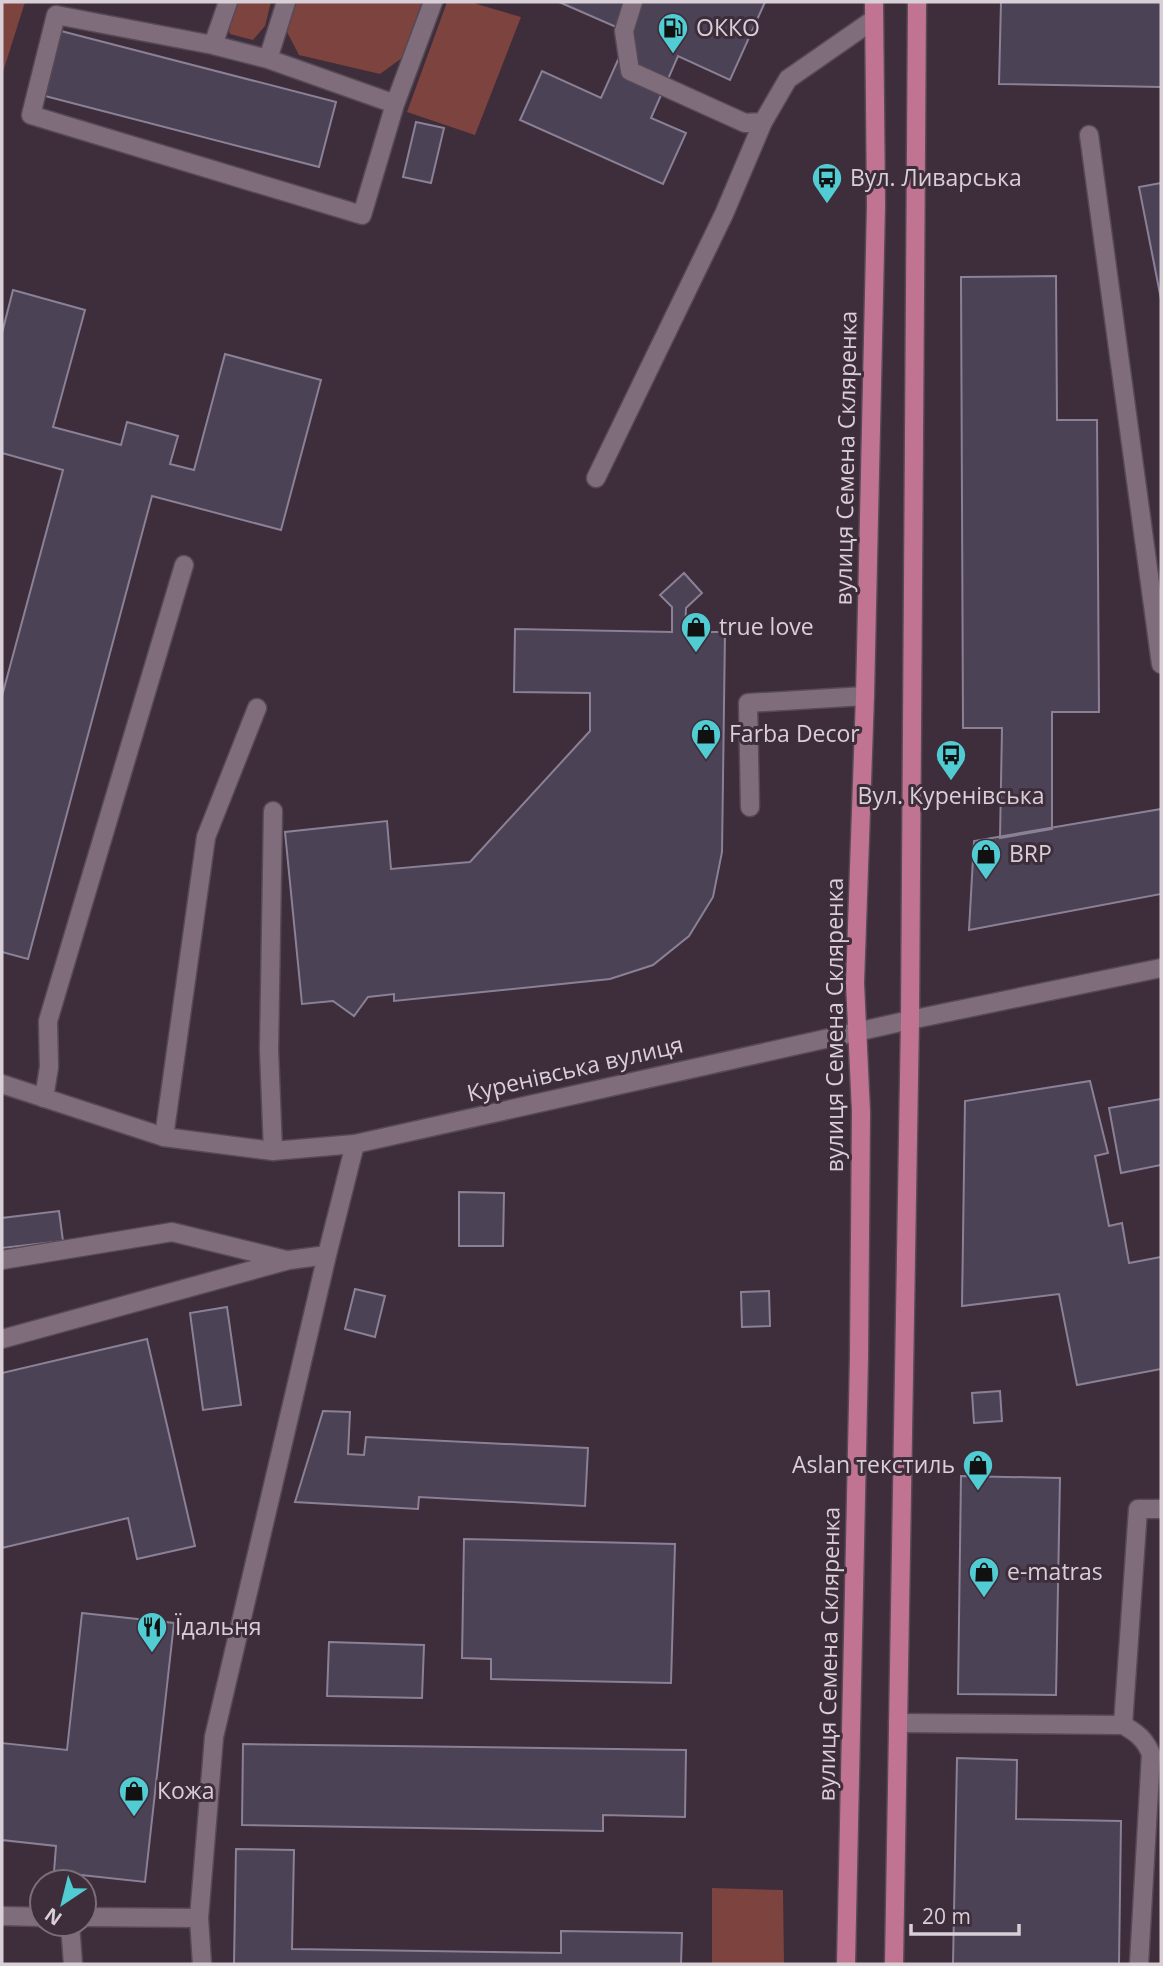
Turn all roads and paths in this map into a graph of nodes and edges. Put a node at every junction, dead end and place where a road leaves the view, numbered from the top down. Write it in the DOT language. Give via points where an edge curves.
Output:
graph roads {
  1 [pos="228,2"];
  2 [pos="286,2"];
  3 [pos="433,2"];
  4 [pos="633,2"];
  5 [pos="874,2"];
  6 [pos="917,2"];
  7 [pos="873,20"];
  8 [pos="213,45"];
  9 [pos="268,59"];
  10 [pos="395,104"];
  11 [pos="763,122"];
  12 [pos="1089,135"];
  13 [pos="596,478"];
  14 [pos="184,565"];
  15 [pos="1161,664"];
  16 [pos="865,696"];
  17 [pos="257,708"];
  18 [pos="750,807"];
  19 [pos="273,811"];
  20 [pos="1161,968"];
  21 [pos="910,1020"];
  22 [pos="858,1031"];
  23 [pos="2,1084"];
  24 [pos="44,1098"];
  25 [pos="164,1137"];
  26 [pos="355,1144"];
  27 [pos="273,1151"];
  28 [pos="327,1255"];
  29 [pos="2,1260"];
  30 [pos="289,1260"];
  31 [pos="2,1339"];
  32 [pos="1161,1509"];
  33 [pos="898,1723"];
  34 [pos="1123,1726"];
  35 [pos="2,1916"];
  36 [pos="28,1917"];
  37 [pos="98,1917"];
  38 [pos="199,1918"];
  39 [pos="71,1938"];
  40 [pos="73,1964"];
  41 [pos="202,1964"];
  42 [pos="846,1964"];
  43 [pos="894,1964"];
  44 [pos="1139,1964"];
  1 -- 8 [label="street"];
  2 -- 9 [label="street"];
  3 -- 10 [label="street"];
  4 -- 11 [label="street" via="624,31 630,71 745,123"];
  5 -- 7 [label="main road, вулиця Семена Скляренка"];
  6 -- 21 [label="main road"];
  7 -- 11 [label="street" via="788,79"];
  7 -- 16 [label="main road, вулиця Семена Скляренка" via="876,205"];
  8 -- 9 [label="street"];
  8 -- 10 [label="street" via="56,15 31,115 362,215"];
  9 -- 10 [label="street"];
  11 -- 13 [label="street" via="724,214"];
  12 -- 15 [label="street"];
  14 -- 24 [label="street" via="48,1021"];
  16 -- 18 [label="street" via="748,704"];
  16 -- 22 [label="main road, вулиця Семена Скляренка" via="855,983"];
  17 -- 25 [label="street" via="206,836"];
  19 -- 27 [label="street" via="269,1051"];
  20 -- 21 [label="street, Куренівська вулиця"];
  21 -- 22 [label="street, Куренівська вулиця"];
  21 -- 33 [label="main road"];
  22 -- 26 [label="street, Куренівська вулиця"];
  22 -- 42 [label="main road, вулиця Семена Скляренка" via="860,1344"];
  23 -- 24 [label="street, Куренівська вулиця"];
  24 -- 25 [label="street, Куренівська вулиця"];
  25 -- 27 [label="street, Куренівська вулиця"];
  26 -- 27 [label="street, Куренівська вулиця"];
  26 -- 28 [label="street"];
  28 -- 30 [label="street"];
  28 -- 38 [label="street" via="214,1737"];
  29 -- 30 [label="street" via="172,1232"];
  30 -- 31 [label="street"];
  32 -- 34 [label="street" via="1138,1509"];
  33 -- 34 [label="street"];
  33 -- 43 [label="main road"];
  34 -- 44 [label="street" via="1147,1743 1151,1754"];
  35 -- 36 [label="street"];
  37 -- 38 [label="street"];
  38 -- 41 [label="street"];
  39 -- 40 [label="street"];
}
